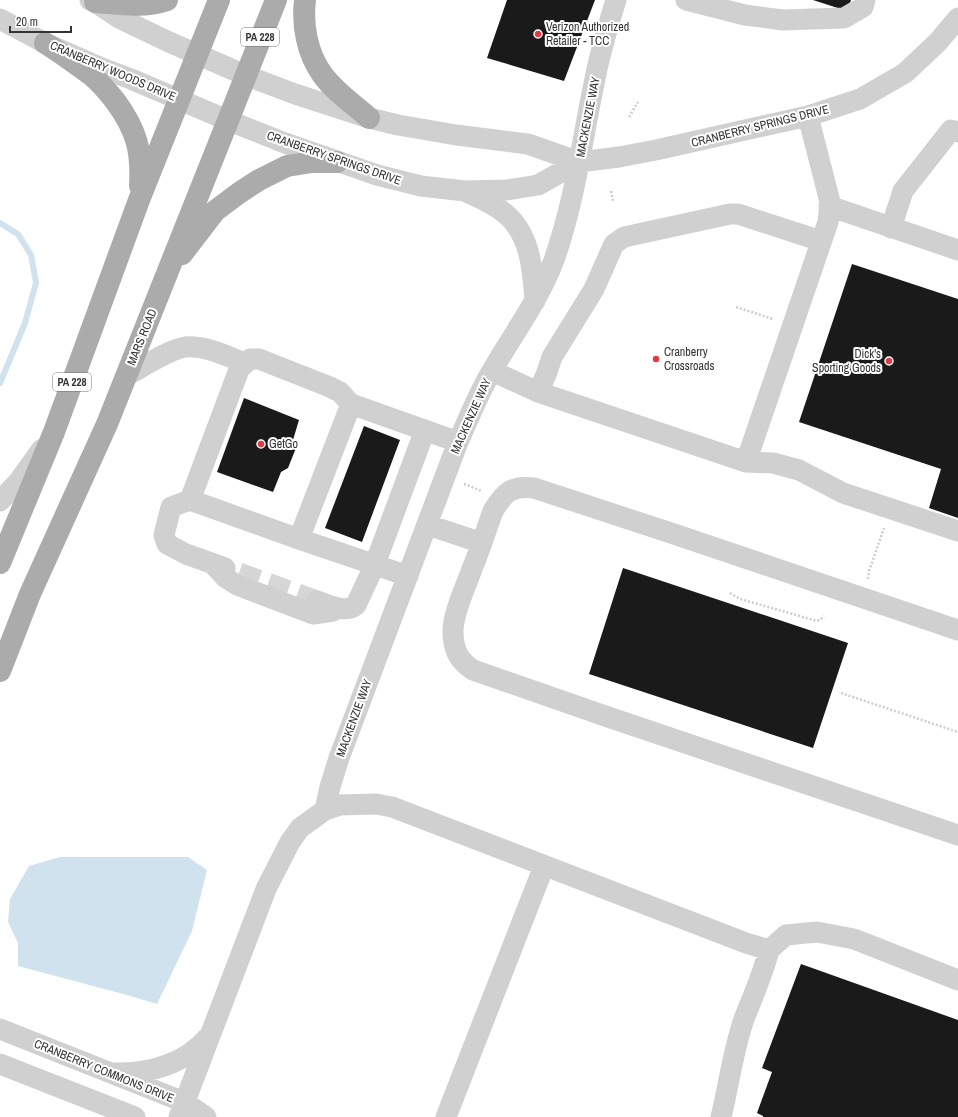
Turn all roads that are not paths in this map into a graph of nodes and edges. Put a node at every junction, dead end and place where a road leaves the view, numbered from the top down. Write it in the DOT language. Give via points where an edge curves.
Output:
graph roads {
  1 [pos="167,0"];
  2 [pos="218,0"];
  3 [pos="276,0"];
  4 [pos="304,0"];
  5 [pos="616,0"];
  6 [pos="686,0"];
  7 [pos="865,0"];
  8 [pos="92,1"];
  9 [pos="728,5"];
  10 [pos="958,18"];
  11 [pos="0,19"];
  12 [pos="958,32"];
  13 [pos="938,42"];
  14 [pos="45,43"];
  15 [pos="198,53"];
  16 [pos="245,75"];
  17 [pos="179,98"];
  18 [pos="808,116"];
  19 [pos="369,118"];
  20 [pos="227,120"];
  21 [pos="958,132"];
  22 [pos="337,162"];
  23 [pos="580,162"];
  24 [pos="465,191"];
  25 [pos="139,200"];
  26 [pos="829,206"];
  27 [pos="890,228"];
  28 [pos="821,241"];
  29 [pos="958,250"];
  30 [pos="168,272"];
  31 [pos="535,302"];
  32 [pos="246,363"];
  33 [pos="492,370"];
  34 [pos="126,376"];
  35 [pos="538,392"];
  36 [pos="351,404"];
  37 [pos="425,430"];
  38 [pos="54,432"];
  39 [pos="458,442"];
  40 [pos="746,462"];
  41 [pos="190,500"];
  42 [pos="0,501"];
  43 [pos="428,525"];
  44 [pos="958,531"];
  45 [pos="299,539"];
  46 [pos="482,543"];
  47 [pos="0,563"];
  48 [pos="213,564"];
  49 [pos="375,564"];
  50 [pos="239,573"];
  51 [pos="408,576"];
  52 [pos="317,601"];
  53 [pos="343,609"];
  54 [pos="958,630"];
  55 [pos="0,671"];
  56 [pos="324,810"];
  57 [pos="958,835"];
  58 [pos="544,866"];
  59 [pos="769,950"];
  60 [pos="958,980"];
  61 [pos="0,1029"];
  62 [pos="210,1034"];
  63 [pos="0,1064"];
  64 [pos="112,1073"];
  65 [pos="181,1110"];
  66 [pos="130,1116"];
  67 [pos="206,1117"];
  68 [pos="446,1117"];
  69 [pos="721,1117"];
  1 -- 8 [label="main road" via="140,5"];
  2 -- 15 [label="main road, PA 228"];
  3 -- 16 [label="main road, MARS ROAD / PA 228"];
  4 -- 19 [label="main road" via="304,29 310,51 322,73"];
  5 -- 23 [label="street, MACKENZIE WAY" via="595,79"];
  6 -- 9 [label="street"];
  7 -- 9 [label="street" via="863,7 844,18 783,20 745,15"];
  8 -- 15 [label="street" via="119,18"];
  10 -- 13 [label="street, CRANBERRY SPRINGS DRIVE"];
  11 -- 14 [label="street, CRANBERRY WOODS DRIVE"];
  12 -- 13 [label="street"];
  13 -- 18 [label="street, CRANBERRY SPRINGS DRIVE" via="905,72 860,99"];
  14 -- 17 [label="street, CRANBERRY WOODS DRIVE"];
  14 -- 25 [label="main road" via="92,76 124,113 134,131 138,146 141,167"];
  15 -- 16 [label="street"];
  15 -- 17 [label="main road, PA 228"];
  16 -- 19 [label="street, CRANBERRY SPRINGS DRIVE"];
  16 -- 20 [label="main road, MARS ROAD / PA 228"];
  17 -- 20 [label="street, CRANBERRY WOODS DRIVE"];
  17 -- 25 [label="main road, PA 228"];
  18 -- 23 [label="street, CRANBERRY SPRINGS DRIVE" via="656,150"];
  18 -- 26 [label="street"];
  19 -- 23 [label="street, CRANBERRY SPRINGS DRIVE" via="456,135 528,144"];
  20 -- 22 [label="street, CRANBERRY SPRINGS DRIVE"];
  20 -- 30 [label="main road, MARS ROAD / PA 228"];
  21 -- 27 [label="street" via="951,130 903,191"];
  22 -- 24 [label="street, CRANBERRY SPRINGS DRIVE" via="421,186"];
  22 -- 30 [label="main road" via="287,166 239,193 216,211"];
  23 -- 24 [label="street, CRANBERRY SPRINGS DRIVE" via="538,185 507,190"];
  23 -- 31 [label="street, MACKENZIE WAY" via="554,260"];
  24 -- 31 [label="street" via="493,206 518,227 528,252"];
  25 -- 38 [label="main road, PA 228"];
  26 -- 27 [label="street"];
  26 -- 28 [label="street" via="828,222"];
  27 -- 29 [label="street"];
  28 -- 35 [label="street" via="738,214 624,237 614,244 594,289 552,357"];
  28 -- 40 [label="street"];
  30 -- 34 [label="main road, MARS ROAD / PA 228"];
  31 -- 33 [label="street, MACKENZIE WAY"];
  32 -- 34 [label="street" via="202,348 185,348 171,352"];
  32 -- 36 [label="street" via="250,359 259,359 340,392"];
  32 -- 41 [label="street" via="239,369"];
  33 -- 35 [label="street"];
  33 -- 39 [label="street, MACKENZIE WAY"];
  34 -- 55 [label="main road, MARS ROAD / PA 228" via="30,594"];
  35 -- 40 [label="street"];
  36 -- 37 [label="street"];
  36 -- 45 [label="street"];
  37 -- 39 [label="street"];
  37 -- 49 [label="street"];
  38 -- 42 [label="street" via="19,481"];
  38 -- 47 [label="main road, PA 228"];
  39 -- 43 [label="street, MACKENZIE WAY"];
  40 -- 44 [label="street" via="773,463 799,470 843,493"];
  41 -- 45 [label="street"];
  41 -- 48 [label="street" via="172,507 164,535 167,544"];
  43 -- 46 [label="street"];
  43 -- 51 [label="street, MACKENZIE WAY"];
  45 -- 49 [label="street"];
  46 -- 54 [label="street" via="493,511 501,497 516,488 534,488"];
  46 -- 57 [label="street" via="460,601 453,629 459,658 473,670"];
  48 -- 50 [label="street"];
  48 -- 53 [label="street" via="237,585 313,614"];
  49 -- 51 [label="street"];
  49 -- 53 [label="street" via="356,605"];
  51 -- 56 [label="street, MACKENZIE WAY" via="339,758"];
  52 -- 53 [label="street"];
  56 -- 58 [label="street" via="340,805 376,804 392,807"];
  56 -- 62 [label="street" via="300,828 266,889"];
  58 -- 59 [label="street"];
  58 -- 68 [label="street"];
  59 -- 60 [label="street" via="786,935 817,932 854,939"];
  59 -- 69 [label="street" via="744,1020 730,1070"];
  61 -- 64 [label="street, CRANBERRY COMMONS DRIVE"];
  62 -- 64 [label="street" via="199,1047 169,1065 134,1072"];
  62 -- 65 [label="street"];
  63 -- 66 [label="street"];
  64 -- 65 [label="street, CRANBERRY COMMONS DRIVE"];
  65 -- 67 [label="street, CRANBERRY COMMONS DRIVE"];
}
